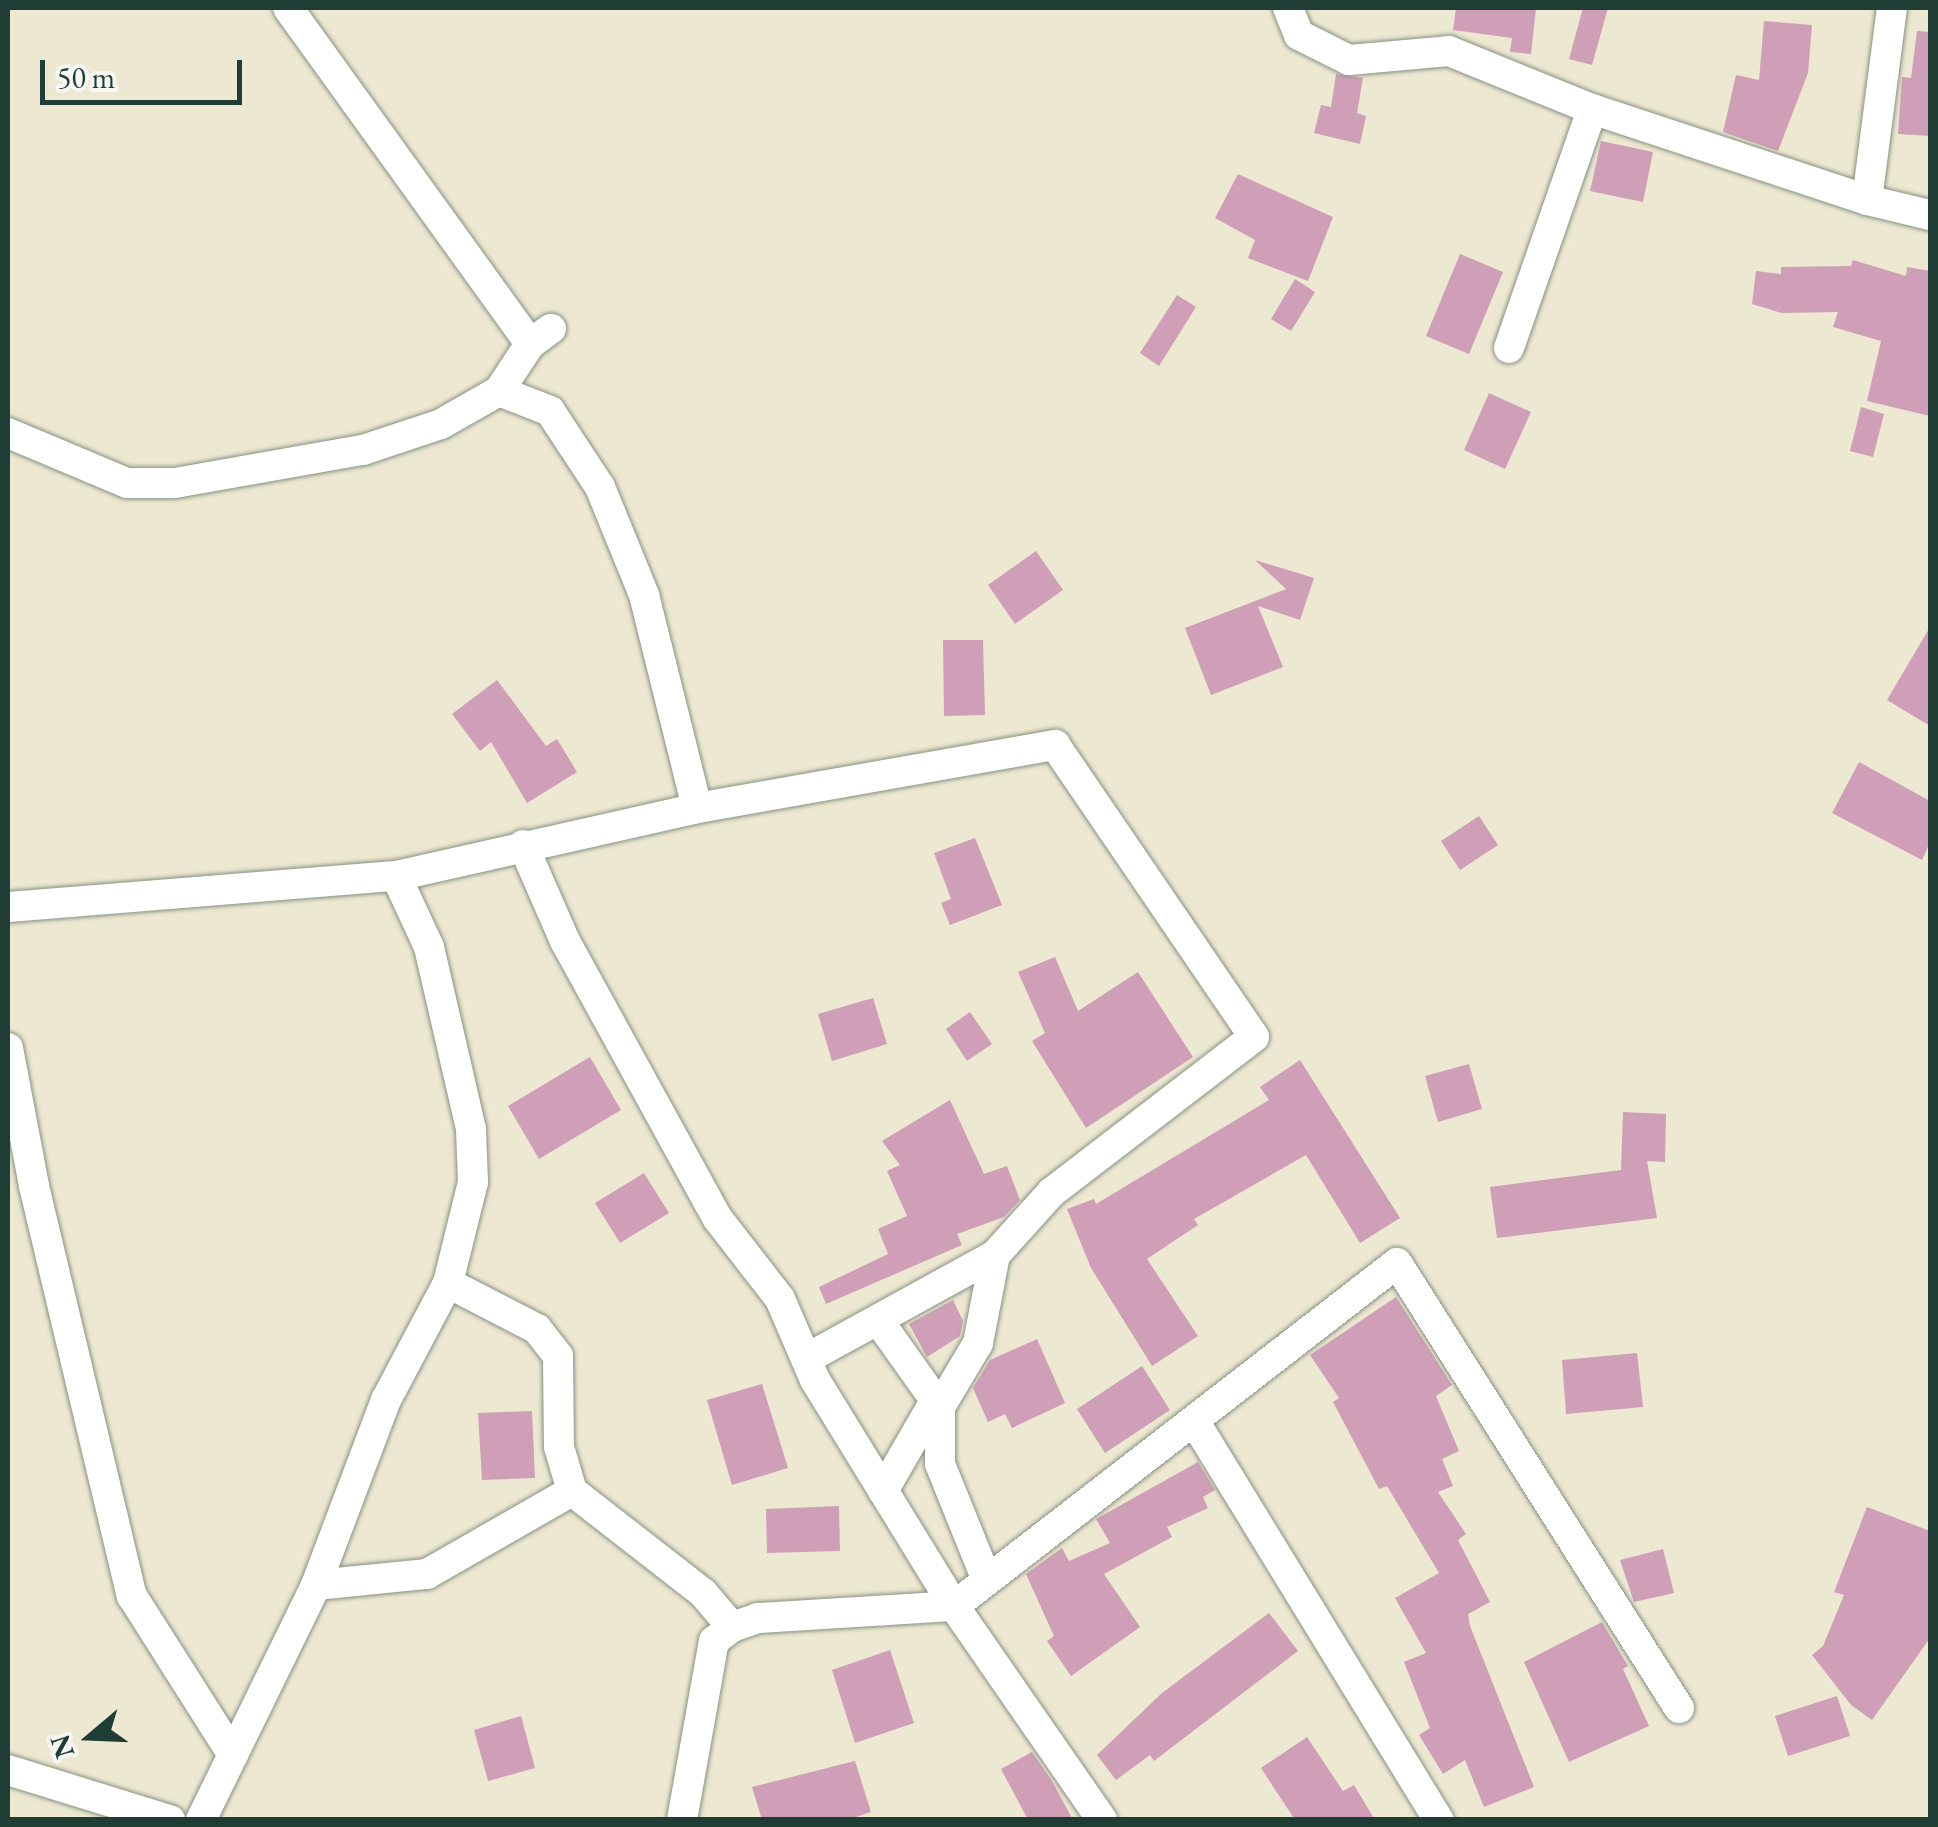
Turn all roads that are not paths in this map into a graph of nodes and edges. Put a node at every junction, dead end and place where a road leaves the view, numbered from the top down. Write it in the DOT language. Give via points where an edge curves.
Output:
graph roads {
  1 [pos="288,8"];
  2 [pos="1288,8"];
  3 [pos="1892,8"];
  4 [pos="1592,109"];
  5 [pos="1867,200"];
  6 [pos="1930,215"];
  7 [pos="1509,348"];
  8 [pos="499,391"];
  9 [pos="8,432"];
  10 [pos="697,808"];
  11 [pos="522,846"];
  12 [pos="396,876"];
  13 [pos="8,907"];
  14 [pos="8,1048"];
  15 [pos="994,1255"];
  16 [pos="448,1283"];
  17 [pos="878,1320"];
  18 [pos="806,1359"];
  19 [pos="937,1404"];
  20 [pos="1196,1424"];
  21 [pos="572,1491"];
  22 [pos="883,1491"];
  23 [pos="986,1578"];
  24 [pos="316,1585"];
  25 [pos="954,1606"];
  26 [pos="732,1627"];
  27 [pos="1680,1708"];
  28 [pos="233,1755"];
  29 [pos="8,1770"];
  30 [pos="170,1820"];
  31 [pos="201,1820"];
  32 [pos="682,1820"];
  33 [pos="1102,1820"];
  34 [pos="1439,1820"];
  1 -- 8 [label="street" via="541,337"];
  2 -- 4 [label="street" via="1299,34 1350,60 1448,51"];
  3 -- 5 [label="street"];
  4 -- 5 [label="street"];
  4 -- 7 [label="street"];
  5 -- 6 [label="street"];
  8 -- 9 [label="street" via="441,424 363,450 176,483 127,483"];
  8 -- 10 [label="street" via="550,410 600,487 644,594"];
  10 -- 11 [label="street"];
  10 -- 15 [label="street" via="1055,745 1254,1037 1051,1193"];
  11 -- 12 [label="street"];
  11 -- 18 [label="street" via="718,1219 780,1300"];
  12 -- 13 [label="street"];
  12 -- 16 [label="street" via="429,947 471,1128 473,1182"];
  14 -- 28 [label="street" via="34,1186 132,1596"];
  15 -- 17 [label="street"];
  15 -- 19 [label="street" via="978,1343"];
  16 -- 21 [label="street" via="537,1329 558,1356 558,1447"];
  16 -- 24 [label="street" via="386,1400"];
  17 -- 18 [label="street"];
  17 -- 19 [label="street"];
  18 -- 22 [label="street"];
  19 -- 22 [label="street"];
  19 -- 23 [label="street" via="940,1464"];
  20 -- 23 [label="street"];
  20 -- 27 [label="street" via="1397,1262"];
  20 -- 34 [label="street"];
  21 -- 24 [label="street" via="427,1574"];
  21 -- 26 [label="street" via="703,1593"];
  22 -- 25 [label="street"];
  23 -- 25 [label="street"];
  24 -- 28 [label="street"];
  25 -- 26 [label="street" via="758,1618"];
  25 -- 33 [label="street"];
  26 -- 32 [label="street" via="714,1641"];
  28 -- 31 [label="street"];
  29 -- 30 [label="street"];
}
